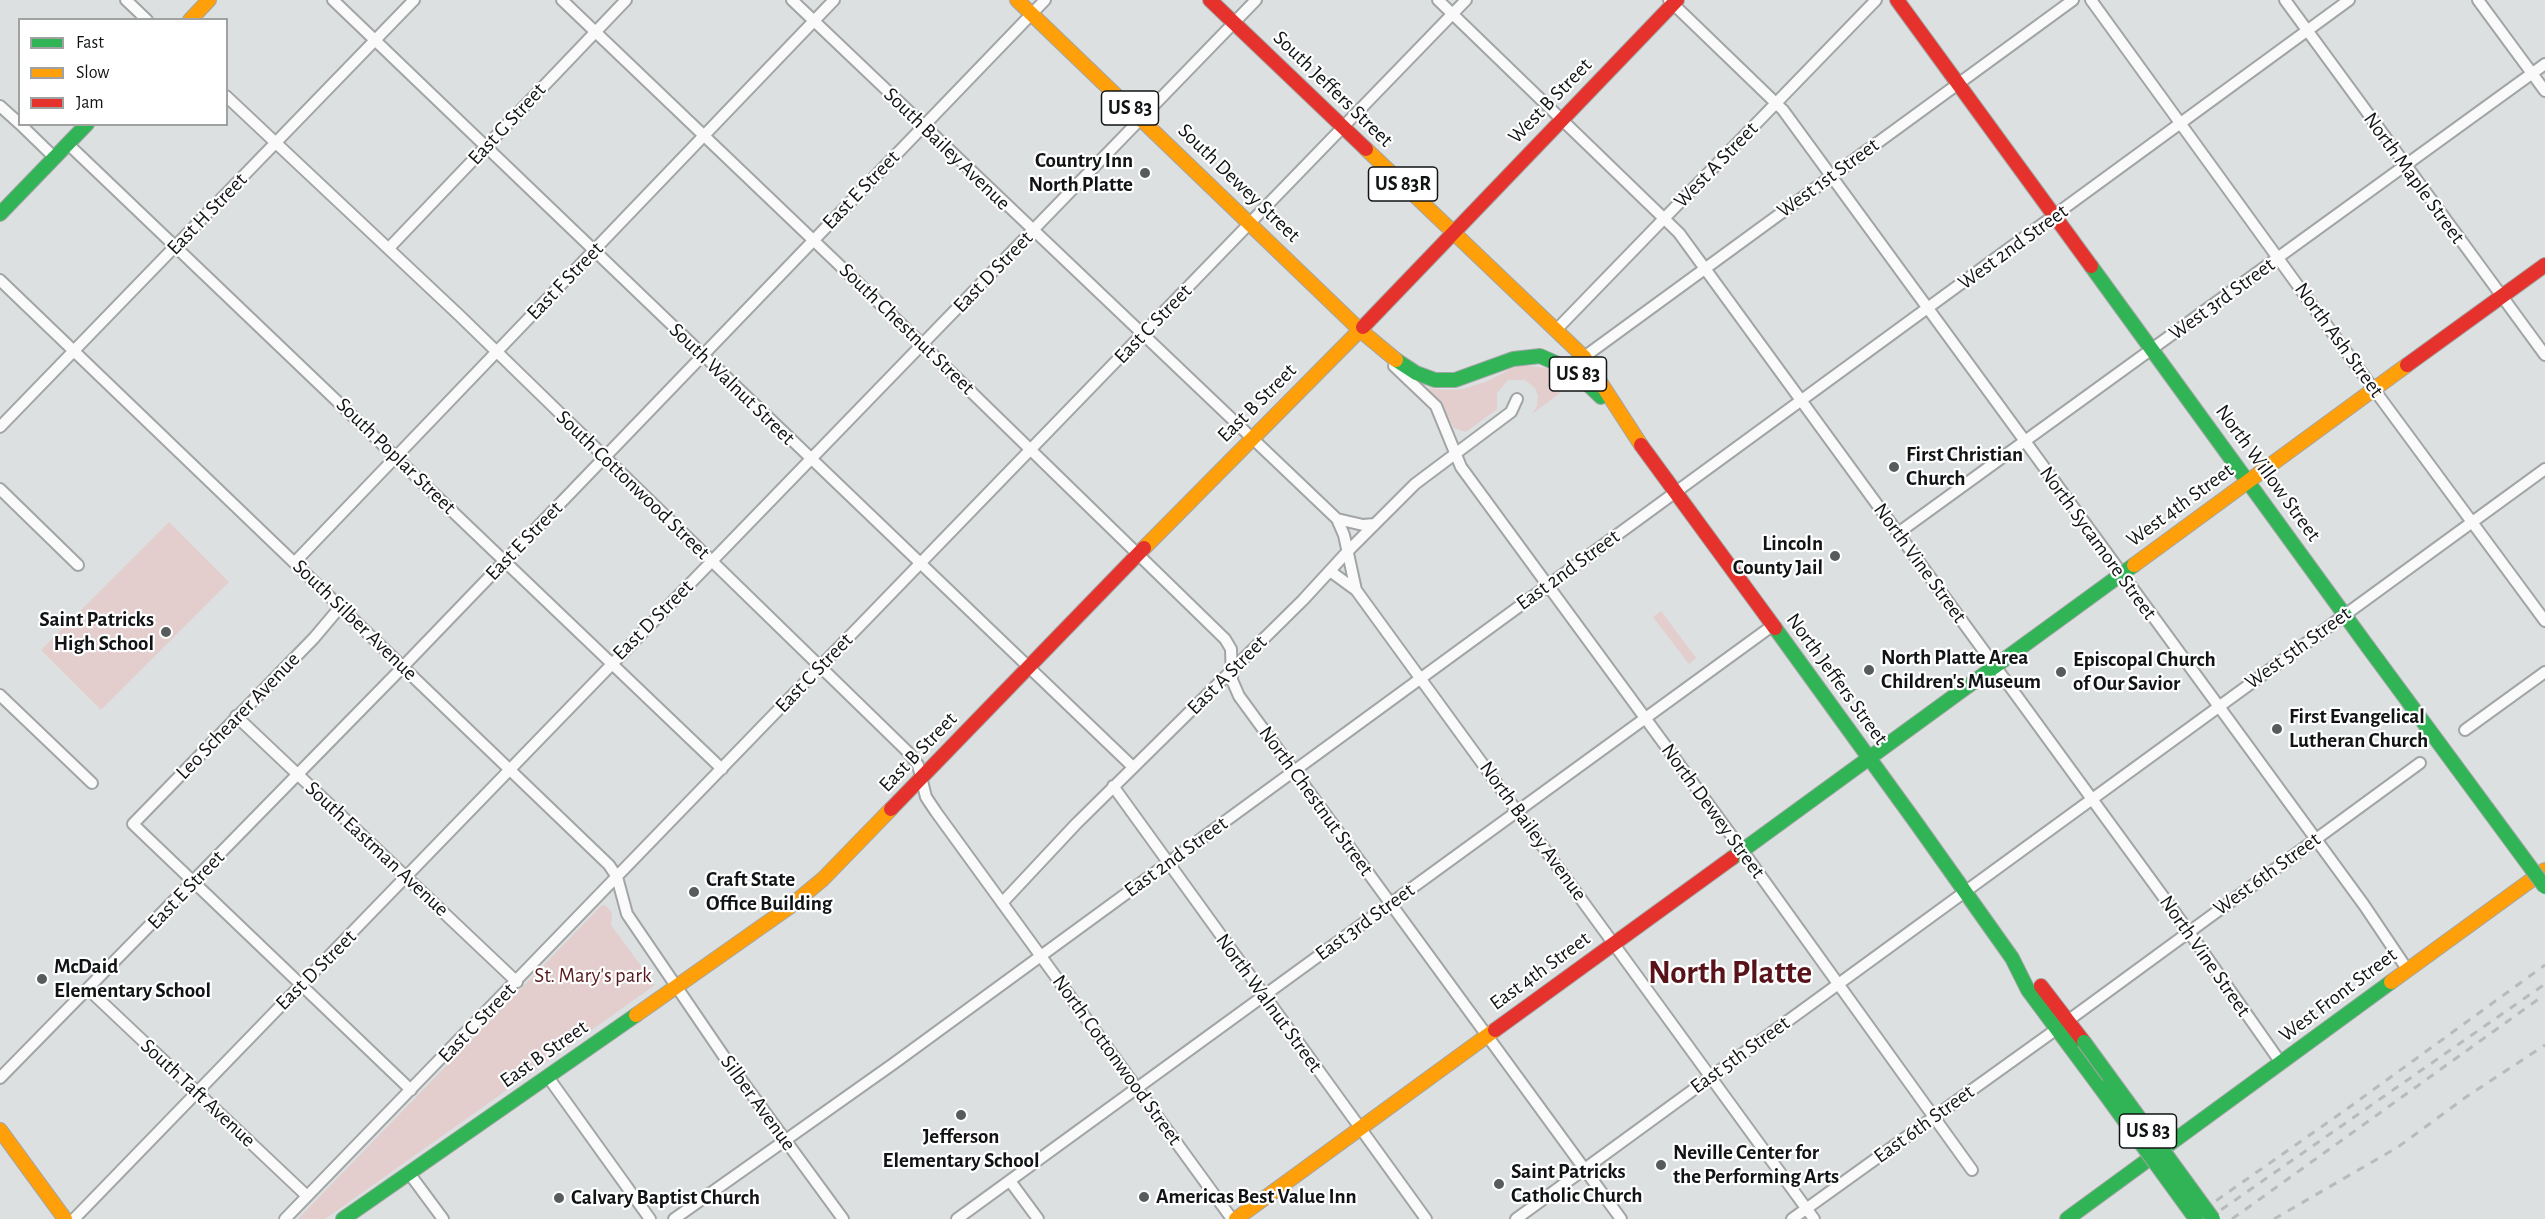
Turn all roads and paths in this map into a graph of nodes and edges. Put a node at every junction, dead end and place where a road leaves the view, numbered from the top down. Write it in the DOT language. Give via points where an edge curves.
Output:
graph roads {
  1 [pos="126,0"];
  2 [pos="209,0"];
  3 [pos="333,0"];
  4 [pos="414,0"];
  5 [pos="562,0"];
  6 [pos="626,0"];
  7 [pos="792,0"];
  8 [pos="834,0"];
  9 [pos="1017,0"];
  10 [pos="1045,0"];
  11 [pos="1210,0"];
  12 [pos="1256,0"];
  13 [pos="1438,0"];
  14 [pos="1466,0"];
  15 [pos="1876,0"];
  16 [pos="1897,0"];
  17 [pos="2073,0"];
  18 [pos="2091,0"];
  19 [pos="2285,0"];
  20 [pos="2349,0"];
  21 [pos="2478,0"];
  22 [pos="1673,1"];
  23 [pos="1031,14"];
  24 [pos="1453,14"];
  25 [pos="145,18"];
  26 [pos="192,18"];
  27 [pos="814,21"];
  28 [pos="1234,23"];
  29 [pos="595,31"];
  30 [pos="2307,31"];
  31 [pos="375,40"];
  32 [pos="2545,64"];
  33 [pos="2532,73"];
  34 [pos="1959,83"];
  35 [pos="2545,91"];
  36 [pos="228,98"];
  37 [pos="1777,102"];
  38 [pos="0,106"];
  39 [pos="1142,118"];
  40 [pos="1562,119"];
  41 [pos="18,122"];
  42 [pos="2182,123"];
  43 [pos="923,125"];
  44 [pos="22,126"];
  45 [pos="85,126"];
  46 [pos="1343,127"];
  47 [pos="704,136"];
  48 [pos="276,142"];
  49 [pos="68,144"];
  50 [pos="485,147"];
  51 [pos="55,158"];
  52 [pos="2405,166"];
  53 [pos="1831,176"];
  54 [pos="0,214"];
  55 [pos="2056,216"];
  56 [pos="1664,218"];
  57 [pos="1250,223"];
  58 [pos="1032,231"];
  59 [pos="1453,232"];
  60 [pos="813,240"];
  61 [pos="176,246"];
  62 [pos="388,248"];
  63 [pos="593,251"];
  64 [pos="2278,258"];
  65 [pos="2545,265"];
  66 [pos="1705,268"];
  67 [pos="0,280"];
  68 [pos="2502,296"];
  69 [pos="1929,308"];
  70 [pos="1360,330"];
  71 [pos="1556,330"];
  72 [pos="1142,335"];
  73 [pos="923,345"];
  74 [pos="1380,347"];
  75 [pos="2152,349"];
  76 [pos="74,351"];
  77 [pos="496,351"];
  78 [pos="703,355"];
  79 [pos="2545,355"];
  80 [pos="1584,357"];
  81 [pos="1416,373"];
  82 [pos="2374,389"];
  83 [pos="1517,399"];
  84 [pos="1802,399"];
  85 [pos="1627,425"];
  86 [pos="0,427"];
  87 [pos="1252,437"];
  88 [pos="2024,442"];
  89 [pos="1031,449"];
  90 [pos="1456,452"];
  91 [pos="396,456"];
  92 [pos="604,457"];
  93 [pos="811,459"];
  94 [pos="2545,469"];
  95 [pos="2248,481"];
  96 [pos="0,489"];
  97 [pos="1675,492"];
  98 [pos="1337,519"];
  99 [pos="2472,521"];
  100 [pos="1375,524"];
  101 [pos="1898,533"];
  102 [pos="1348,551"];
  103 [pos="1138,554"];
  104 [pos="505,561"];
  105 [pos="711,561"];
  106 [pos="295,562"];
  107 [pos="920,564"];
  108 [pos="78,565"];
  109 [pos="1330,571"];
  110 [pos="2121,574"];
  111 [pos="1547,586"];
  112 [pos="1356,590"];
  113 [pos="341,606"];
  114 [pos="2344,614"];
  115 [pos="2545,621"];
  116 [pos="1772,626"];
  117 [pos="611,663"];
  118 [pos="1995,666"];
  119 [pos="403,667"];
  120 [pos="820,667"];
  121 [pos="1028,667"];
  122 [pos="1233,669"];
  123 [pos="2545,672"];
  124 [pos="1419,677"];
  125 [pos="0,695"];
  126 [pos="2217,707"];
  127 [pos="236,716"];
  128 [pos="1645,718"];
  129 [pos="2465,730"];
  130 [pos="1869,758"];
  131 [pos="2420,763"];
  132 [pos="1133,767"];
  133 [pos="510,769"];
  134 [pos="722,769"];
  135 [pos="1293,771"];
  136 [pos="298,775"];
  137 [pos="921,779"];
  138 [pos="92,783"];
  139 [pos="1113,786"];
  140 [pos="2091,799"];
  141 [pos="1517,810"];
  142 [pos="2500,821"];
  143 [pos="2315,839"];
  144 [pos="1742,850"];
  145 [pos="1168,863"];
  146 [pos="2542,872"];
  147 [pos="407,877"];
  148 [pos="617,877"];
  149 [pos="194,881"];
  150 [pos="2545,887"];
  151 [pos="1964,892"];
  152 [pos="1002,903"];
  153 [pos="1391,904"];
  154 [pos="2189,932"];
  155 [pos="1614,943"];
  156 [pos="1041,956"];
  157 [pos="2407,969"];
  158 [pos="517,982"];
  159 [pos="1838,983"];
  160 [pos="301,984"];
  161 [pos="675,986"];
  162 [pos="88,989"];
  163 [pos="1264,996"];
  164 [pos="2062,1025"];
  165 [pos="1485,1036"];
  166 [pos="2078,1046"];
  167 [pos="2281,1063"];
  168 [pos="1711,1076"];
  169 [pos="548,1077"];
  170 [pos="0,1078"];
  171 [pos="1137,1088"];
  172 [pos="411,1090"];
  173 [pos="196,1092"];
  174 [pos="1934,1118"];
  175 [pos="1360,1128"];
  176 [pos="0,1130"];
  177 [pos="785,1140"];
  178 [pos="1584,1169"];
  179 [pos="1972,1170"];
  180 [pos="410,1173"];
  181 [pos="1010,1181"];
  182 [pos="307,1196"];
  183 [pos="1806,1209"];
  184 [pos="59,1217"];
  185 [pos="74,1219"];
  186 [pos="285,1219"];
  187 [pos="343,1219"];
  188 [pos="443,1219"];
  189 [pos="650,1219"];
  190 [pos="674,1219"];
  191 [pos="843,1219"];
  192 [pos="957,1219"];
  193 [pos="1038,1219"];
  194 [pos="1234,1219"];
  195 [pos="1426,1219"];
  196 [pos="1516,1219"];
  197 [pos="1621,1219"];
  198 [pos="1791,1219"];
  199 [pos="1814,1219"];
  200 [pos="2067,1219"];
  201 [pos="2196,1219"];
  202 [pos="2213,1219"];
  1 -- 25 [label="street"];
  2 -- 26 [label="main road"];
  3 -- 31 [label="street, South Walnut Street"];
  4 -- 31 [label="street, East H Street"];
  5 -- 29 [label="street, South Chestnut Street"];
  6 -- 29 [label="street, East G Street"];
  7 -- 27 [label="street, South Bailey Avenue"];
  8 -- 27 [label="street, East F Street"];
  9 -- 23 [label="main road, South Dewey Street / US 83"];
  10 -- 23 [label="street, East E Street"];
  11 -- 28 [label="main road, South Jeffers Street / US 83R"];
  12 -- 28 [label="street, East D Street"];
  13 -- 24 [label="street, North Vine Street"];
  14 -- 24 [label="street, East C Street"];
  15 -- 37 [label="street, West A Street"];
  16 -- 34 [label="main road, North Willow Street"];
  17 -- 34 [label="street, West 1st Street"];
  18 -- 42 [label="street, North Ash Street"];
  19 -- 30 [label="street, North Maple Street"];
  20 -- 30 [label="street, West 2nd Street"];
  21 -- 33 [label="street"];
  22 -- 37 [label="street, North Sycamore Street"];
  22 -- 40 [label="main road, West B Street"];
  23 -- 39 [label="main road, South Dewey Street / US 83"];
  23 -- 43 [label="street, East E Street"];
  24 -- 40 [label="street, North Vine Street"];
  24 -- 46 [label="street, East C Street"];
  27 -- 43 [label="street, South Bailey Avenue"];
  27 -- 47 [label="street, East F Street"];
  28 -- 39 [label="street, East D Street"];
  28 -- 46 [label="main road, South Jeffers Street / US 83R"];
  29 -- 47 [label="street, South Chestnut Street"];
  29 -- 50 [label="street, East G Street"];
  30 -- 42 [label="street, West 2nd Street"];
  30 -- 52 [label="street, North Maple Street"];
  31 -- 48 [label="street, East H Street"];
  31 -- 50 [label="street, South Walnut Street"];
  32 -- 33 [label="street, West 3rd Street"];
  33 -- 35 [label="street"];
  33 -- 52 [label="street, West 3rd Street"];
  34 -- 53 [label="street, West 1st Street"];
  34 -- 55 [label="main road, North Willow Street"];
  36 -- 48 [label="street, South Cottonwood Street"];
  37 -- 53 [label="street, North Sycamore Street"];
  37 -- 56 [label="street, West A Street"];
  38 -- 41 [label="street"];
  39 -- 57 [label="main road, South Dewey Street / US 83"];
  39 -- 58 [label="street, East D Street"];
  40 -- 56 [label="street, North Vine Street"];
  40 -- 59 [label="main road, West B Street"];
  42 -- 55 [label="street, West 2nd Street"];
  42 -- 64 [label="street, North Ash Street"];
  43 -- 58 [label="street, South Bailey Avenue"];
  43 -- 60 [label="street, East E Street"];
  44 -- 51 [label="street"];
  45 -- 49 [label="main road"];
  46 -- 57 [label="street, East C Street"];
  46 -- 59 [label="main road, South Jeffers Street / US 83R"];
  47 -- 60 [label="street, South Chestnut Street"];
  47 -- 63 [label="street, East F Street"];
  48 -- 61 [label="street, East H Street"];
  48 -- 62 [label="street, South Cottonwood Street"];
  49 -- 51 [label="main road"];
  49 -- 61 [label="street, South Poplar Street"];
  50 -- 62 [label="street, East G Street"];
  50 -- 63 [label="street, South Walnut Street"];
  51 -- 54 [label="main road"];
  52 -- 64 [label="street, West 3rd Street"];
  52 -- 68 [label="street, North Maple Street"];
  53 -- 66 [label="street, West 1st Street"];
  53 -- 69 [label="street, North Sycamore Street"];
  55 -- 69 [label="street, West 2nd Street"];
  55 -- 75 [label="main road, North Willow Street"];
  56 -- 66 [label="street, North Vine Street"];
  56 -- 71 [label="street, West A Street"];
  57 -- 70 [label="main road, South Dewey Street / US 83"];
  57 -- 72 [label="street, East C Street"];
  58 -- 72 [label="street, South Bailey Avenue"];
  58 -- 73 [label="street, East D Street"];
  59 -- 70 [label="main road, East B Street"];
  59 -- 71 [label="main road, South Jeffers Street / US 83R"];
  60 -- 73 [label="street, South Chestnut Street"];
  60 -- 78 [label="street, East E Street"];
  61 -- 76 [label="street, East H Street"];
  61 -- 91 [label="street, South Poplar Street"];
  62 -- 77 [label="street, South Cottonwood Street"];
  63 -- 77 [label="street, East F Street"];
  63 -- 78 [label="street, South Walnut Street"];
  64 -- 75 [label="street, West 3rd Street"];
  64 -- 82 [label="street, North Ash Street"];
  65 -- 68 [label="main road, West 4th Street"];
  66 -- 80 [label="street, West 1st Street"];
  66 -- 84 [label="street, North Vine Street"];
  67 -- 76 [label="street, South Silber Avenue"];
  68 -- 79 [label="street, North Maple Street"];
  68 -- 82 [label="main road, West 4th Street"];
  69 -- 84 [label="street, West 2nd Street"];
  69 -- 88 [label="street, North Sycamore Street"];
  70 -- 74 [label="main road, South Dewey Street / US 83"];
  70 -- 87 [label="main road, East B Street"];
  71 -- 80 [label="main road, South Jeffers Street / US 83R"];
  72 -- 87 [label="street, South Bailey Avenue"];
  72 -- 89 [label="street, East C Street"];
  73 -- 89 [label="street, South Chestnut Street"];
  73 -- 93 [label="street, East D Street"];
  74 -- 81 [label="main road, South Dewey Street / US 83"];
  74 -- 90 [label="street, South Dewey Street" via="1383,356 1436,406"];
  75 -- 88 [label="street, West 3rd Street"];
  75 -- 95 [label="main road, North Willow Street"];
  76 -- 86 [label="street, East H Street"];
  76 -- 106 [label="street, South Silber Avenue"];
  77 -- 91 [label="street, East F Street"];
  77 -- 92 [label="street, South Cottonwood Street"];
  78 -- 92 [label="street, East E Street"];
  78 -- 93 [label="street, South Walnut Street"];
  80 -- 85 [label="main road, North Jeffers Street / US 83R"];
  81 -- 85 [label="main road, North Jeffers Street / US 83" via="1435,380 1455,380 1513,359 1540,356 1574,370"];
  82 -- 95 [label="main road, West 4th Street"];
  82 -- 99 [label="street, North Ash Street"];
  83 -- 90 [label="street, East A Street" via="1511,412"];
  84 -- 97 [label="street, West 2nd Street"];
  84 -- 101 [label="street, North Vine Street"];
  85 -- 97 [label="main road, North Jeffers Street / US 83"];
  87 -- 98 [label="street, South Bailey Avenue"];
  87 -- 103 [label="main road, East B Street"];
  88 -- 101 [label="street, West 3rd Street"];
  88 -- 110 [label="street, North Sycamore Street"];
  89 -- 103 [label="street, South Chestnut Street"];
  89 -- 107 [label="street, East C Street"];
  90 -- 100 [label="street, East A Street" via="1415,484"];
  90 -- 111 [label="street, North Dewey Street" via="1461,467"];
  91 -- 104 [label="street, South Poplar Street"];
  91 -- 106 [label="street, East F Street"];
  92 -- 104 [label="street, East E Street"];
  92 -- 105 [label="street, South Cottonwood Street"];
  93 -- 105 [label="street, East D Street"];
  93 -- 107 [label="street, South Walnut Street"];
  94 -- 99 [label="street, West 5th Street"];
  95 -- 110 [label="main road, West 4th Street"];
  95 -- 114 [label="main road, North Willow Street"];
  96 -- 108 [label="street"];
  97 -- 111 [label="street, East 2nd Street"];
  97 -- 116 [label="main road, North Jeffers Street / US 83"];
  98 -- 100 [label="street"];
  98 -- 102 [label="street, South Bailey Avenue"];
  99 -- 114 [label="street, West 5th Street"];
  99 -- 115 [label="street, North Ash Street"];
  100 -- 102 [label="street, East A Street"];
  101 -- 118 [label="street, North Vine Street"];
  102 -- 109 [label="street, East A Street"];
  102 -- 112 [label="street, North Bailey Avenue"];
  103 -- 121 [label="main road, East B Street"];
  103 -- 122 [label="street, South Chestnut Street" via="1225,639 1231,649"];
  104 -- 117 [label="street, South Poplar Street"];
  104 -- 119 [label="street, East E Street"];
  105 -- 117 [label="street, East D Street"];
  105 -- 120 [label="street, South Cottonwood Street"];
  106 -- 113 [label="street, South Silber Avenue"];
  107 -- 120 [label="street, East C Street"];
  107 -- 121 [label="street, South Walnut Street"];
  109 -- 112 [label="street, North Bailey Avenue"];
  109 -- 122 [label="street, East A Street"];
  110 -- 118 [label="main road, West 4th Street"];
  110 -- 126 [label="street, North Sycamore Street"];
  111 -- 124 [label="street, East 2nd Street"];
  111 -- 128 [label="street, North Dewey Street"];
  112 -- 124 [label="street, North Bailey Avenue"];
  113 -- 119 [label="street, South Silber Avenue"];
  113 -- 127 [label="street, Leo Schearer Avenue"];
  114 -- 126 [label="street, West 5th Street"];
  114 -- 150 [label="main road, North Willow Street, bridge"];
  116 -- 128 [label="street, East 3rd Street"];
  116 -- 130 [label="main road, North Jeffers Street / US 83"];
  117 -- 133 [label="street, East D Street"];
  117 -- 134 [label="street, South Poplar Street"];
  118 -- 130 [label="main road, West 4th Street"];
  118 -- 140 [label="street, North Vine Street"];
  119 -- 133 [label="street, South Silber Avenue"];
  119 -- 136 [label="street, East E Street"];
  120 -- 134 [label="street, East C Street"];
  120 -- 137 [label="street, South Cottonwood Street" via="908,752 918,765"];
  121 -- 132 [label="street, South Walnut Street"];
  121 -- 137 [label="main road, East B Street"];
  122 -- 132 [label="street, East A Street"];
  122 -- 135 [label="street, North Chestnut Street" via="1232,680 1239,696"];
  123 -- 129 [label="street"];
  124 -- 135 [label="street, East 2nd Street"];
  124 -- 141 [label="street, North Bailey Avenue"];
  125 -- 138 [label="street"];
  126 -- 140 [label="street, West 5th Street"];
  126 -- 143 [label="street, North Sycamore Street"];
  127 -- 136 [label="street, South Eastman Avenue"];
  127 -- 149 [label="street, Leo Schearer Avenue" via="133,824"];
  128 -- 141 [label="street, East 3rd Street"];
  128 -- 144 [label="street, North Dewey Street"];
  130 -- 144 [label="main road, East 4th Street"];
  130 -- 151 [label="main road, North Jeffers Street / US 83"];
  131 -- 143 [label="street, West 6th Street"];
  132 -- 139 [label="street, East A Street"];
  133 -- 147 [label="street, East D Street"];
  133 -- 148 [label="street, South Silber Avenue"];
  134 -- 148 [label="street, East C Street"];
  135 -- 145 [label="street, East 2nd Street"];
  135 -- 153 [label="street, North Chestnut Street"];
  136 -- 147 [label="street, South Eastman Avenue"];
  136 -- 149 [label="street, East E Street"];
  137 -- 152 [label="street, South Cottonwood Street" via="928,800"];
  137 -- 161 [label="main road, East B Street" via="823,879"];
  139 -- 145 [label="street, North Walnut Street"];
  139 -- 152 [label="street, East A Street"];
  140 -- 151 [label="street, West 5th Street"];
  140 -- 154 [label="street, North Vine Street"];
  141 -- 153 [label="street, East 3rd Street"];
  141 -- 155 [label="street, North Bailey Avenue"];
  142 -- 146 [label="street"];
  143 -- 154 [label="street, West 6th Street"];
  143 -- 157 [label="street, North Sycamore Street"];
  144 -- 155 [label="main road, East 4th Street"];
  144 -- 159 [label="street, North Dewey Street"];
  145 -- 156 [label="street, East 2nd Street"];
  145 -- 163 [label="street, North Walnut Street"];
  146 -- 157 [label="main road, West Front Street"];
  147 -- 158 [label="street, South Eastman Avenue"];
  147 -- 160 [label="street, East D Street"];
  148 -- 158 [label="street, East C Street"];
  148 -- 161 [label="street, South Silber Avenue" via="627,914"];
  149 -- 160 [label="street"];
  149 -- 162 [label="street, East E Street"];
  151 -- 159 [label="street, East 5th Street"];
  151 -- 164 [label="main road, North Jeffers Street / US 83" via="2012,958 2028,990"];
  152 -- 156 [label="street, North Cottonwood Street"];
  153 -- 163 [label="street, East 3rd Street"];
  153 -- 165 [label="street, North Chestnut Street"];
  154 -- 164 [label="street, West 6th Street"];
  154 -- 167 [label="street, North Vine Street"];
  155 -- 165 [label="main road, East 4th Street"];
  155 -- 168 [label="street, North Bailey Avenue"];
  156 -- 171 [label="street, North Cottonwood Street"];
  156 -- 177 [label="street, East 2nd Street"];
  157 -- 167 [label="main road, West Front Street"];
  158 -- 172 [label="street, East C Street"];
  159 -- 168 [label="street, East 5th Street"];
  159 -- 174 [label="street, North Dewey Street"];
  160 -- 172 [label="street"];
  160 -- 173 [label="street, East D Street"];
  161 -- 169 [label="main road, East B Street"];
  161 -- 177 [label="street, Silber Avenue"];
  162 -- 170 [label="street, East E Street"];
  162 -- 173 [label="street, South Taft Avenue"];
  163 -- 171 [label="street, East 3rd Street"];
  163 -- 175 [label="street, North Walnut Street"];
  164 -- 166 [label="main road, North Jeffers Street / US 83"];
  164 -- 174 [label="street, East 6th Street"];
  165 -- 175 [label="main road, East 4th Street"];
  165 -- 178 [label="street, North Chestnut Street"];
  166 -- 201 [label="main road, North Jeffers Street / US 83, bridge"];
  166 -- 202 [label="main road, North Jeffers Street / US 83, bridge"];
  167 -- 200 [label="main road, West Front Street"];
  168 -- 178 [label="street, East 5th Street"];
  168 -- 183 [label="street, North Bailey Avenue"];
  169 -- 180 [label="main road, East B Street"];
  169 -- 189 [label="street"];
  171 -- 181 [label="street, East 3rd Street"];
  171 -- 194 [label="street, North Cottonwood Street"];
  172 -- 182 [label="street, East C Street"];
  173 -- 182 [label="street, South Taft Avenue"];
  173 -- 185 [label="street, East D Street"];
  174 -- 179 [label="street, North Dewey Street"];
  174 -- 183 [label="street, East 6th Street"];
  175 -- 194 [label="main road, East 4th Street"];
  175 -- 195 [label="street, North Walnut Street"];
  176 -- 184 [label="main road"];
  177 -- 190 [label="street, East 2nd Street"];
  177 -- 191 [label="street, Silber Avenue"];
  178 -- 196 [label="street, East 5th Street"];
  178 -- 197 [label="street, North Chestnut Street"];
  180 -- 187 [label="main road, East B Street"];
  180 -- 188 [label="street"];
  181 -- 192 [label="street, East 3rd Street"];
  181 -- 193 [label="street"];
  182 -- 186 [label="street, East C Street"];
  183 -- 198 [label="street, East 6th Street"];
  183 -- 199 [label="street, North Bailey Avenue"];
}
